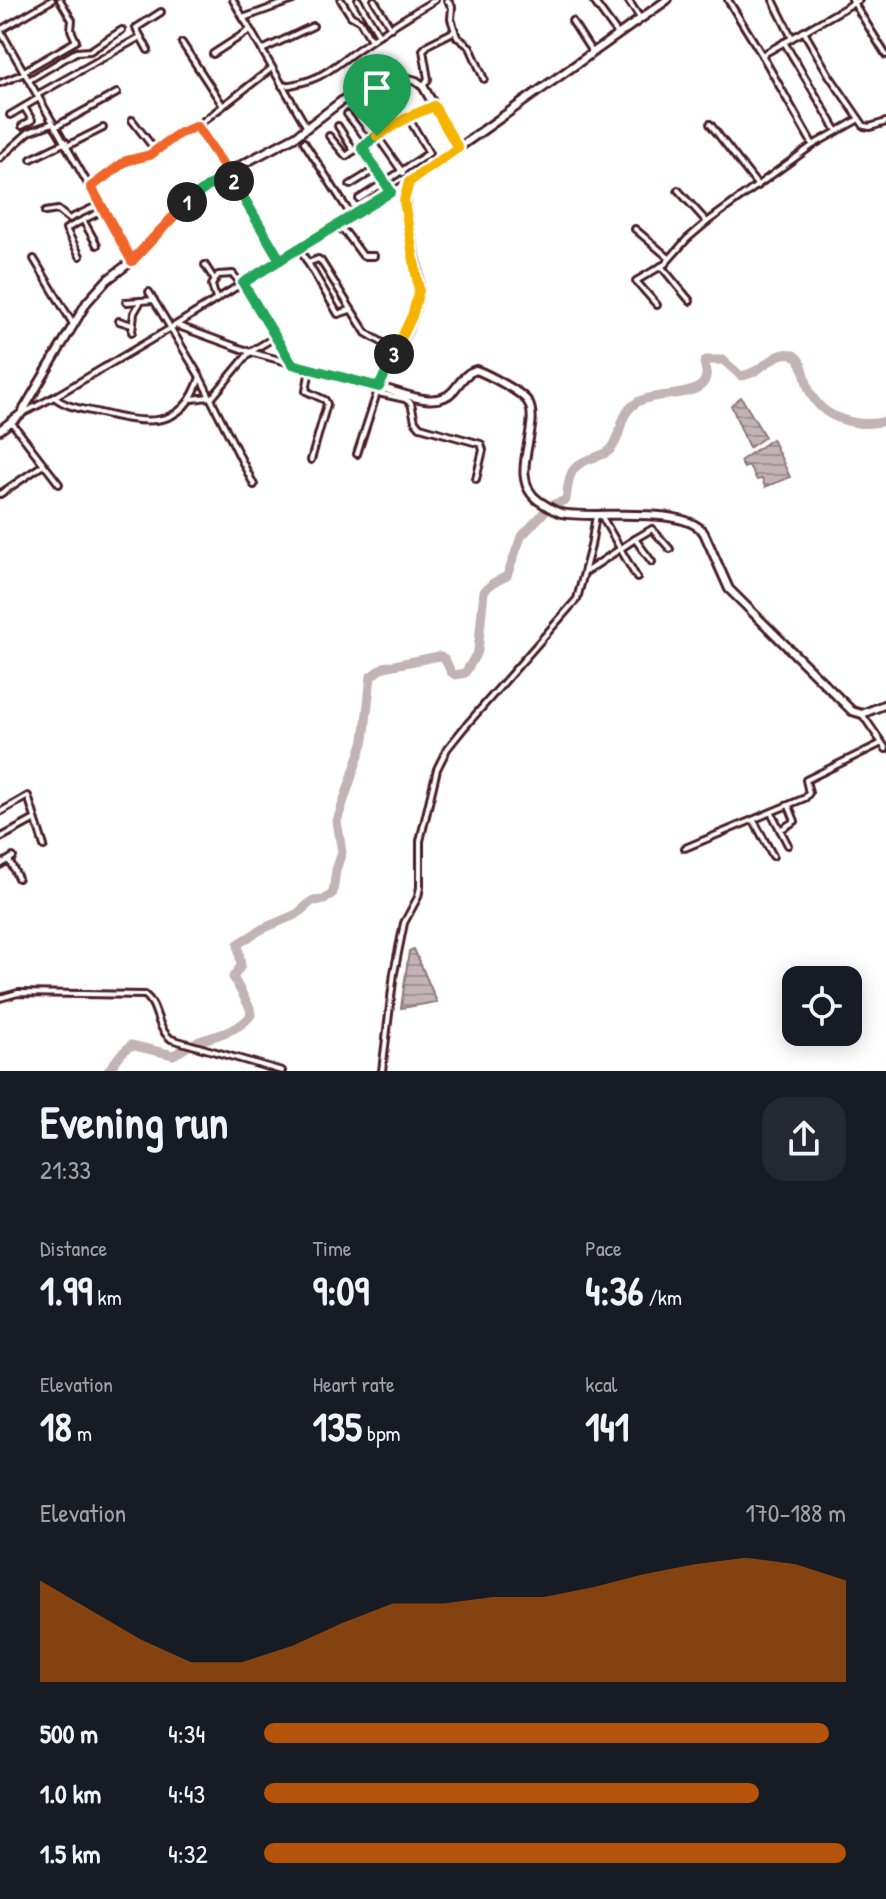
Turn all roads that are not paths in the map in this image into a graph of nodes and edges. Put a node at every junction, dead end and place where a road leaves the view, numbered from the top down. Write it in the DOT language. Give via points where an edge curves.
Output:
graph roads {
  1 [pos="52,0"];
  2 [pos="60,0"];
  3 [pos="233,0"];
  4 [pos="293,0"];
  5 [pos="341,0"];
  6 [pos="358,0"];
  7 [pos="374,0"];
  8 [pos="435,0"];
  9 [pos="447,0"];
  10 [pos="593,0"];
  11 [pos="628,0"];
  12 [pos="667,0"];
  13 [pos="728,0"];
  14 [pos="773,0"];
  15 [pos="855,1"];
  16 [pos="161,12"];
  17 [pos="243,18"];
  18 [pos="642,20"];
  19 [pos="572,21"];
  20 [pos="313,26"];
  21 [pos="391,28"];
  22 [pos="0,30"];
  23 [pos="122,30"];
  24 [pos="250,30"];
  25 [pos="455,31"];
  26 [pos="804,32"];
  27 [pos="379,35"];
  28 [pos="619,36"];
  29 [pos="140,37"];
  30 [pos="792,38"];
  31 [pos="371,40"];
  32 [pos="784,42"];
  33 [pos="182,43"];
  34 [pos="148,50"];
  35 [pos="262,50"];
  36 [pos="213,54"];
  37 [pos="593,54"];
  38 [pos="762,55"];
  39 [pos="886,55"];
  40 [pos="272,68"];
  41 [pos="25,72"];
  42 [pos="484,79"];
  43 [pos="29,80"];
  44 [pos="0,83"];
  45 [pos="282,86"];
  46 [pos="423,86"];
  47 [pos="117,93"];
  48 [pos="38,97"];
  49 [pos="378,98"];
  50 [pos="223,106"];
  51 [pos="434,106"];
  52 [pos="24,107"];
  53 [pos="347,114"];
  54 [pos="10,115"];
  55 [pos="408,117"];
  56 [pos="859,119"];
  57 [pos="132,120"];
  58 [pos="393,124"];
  59 [pos="710,124"];
  60 [pos="885,124"];
  61 [pos="54,125"];
  62 [pos="22,126"];
  63 [pos="197,126"];
  64 [pos="306,126"];
  65 [pos="338,126"];
  66 [pos="103,128"];
  67 [pos="837,131"];
  68 [pos="329,136"];
  69 [pos="377,136"];
  70 [pos="304,142"];
  71 [pos="369,142"];
  72 [pos="66,144"];
  73 [pos="813,145"];
  74 [pos="362,147"];
  75 [pos="458,148"];
  76 [pos="156,151"];
  77 [pos="354,151"];
  78 [pos="0,158"];
  79 [pos="31,159"];
  80 [pos="376,169"];
  81 [pos="228,172"];
  82 [pos="403,173"];
  83 [pos="409,182"];
  84 [pos="385,184"];
  85 [pos="350,185"];
  86 [pos="758,186"];
  87 [pos="91,187"];
  88 [pos="678,190"];
  89 [pos="391,192"];
  90 [pos="359,199"];
  91 [pos="101,204"];
  92 [pos="104,210"];
  93 [pos="45,212"];
  94 [pos="351,215"];
  95 [pos="83,220"];
  96 [pos="707,222"];
  97 [pos="335,225"];
  98 [pos="635,229"];
  99 [pos="97,245"];
  100 [pos="299,248"];
  101 [pos="80,256"];
  102 [pos="374,256"];
  103 [pos="669,258"];
  104 [pos="34,259"];
  105 [pos="280,260"];
  106 [pos="132,261"];
  107 [pos="308,263"];
  108 [pos="205,265"];
  109 [pos="661,266"];
  110 [pos="214,279"];
  111 [pos="242,283"];
  112 [pos="149,292"];
  113 [pos="216,299"];
  114 [pos="154,300"];
  115 [pos="141,301"];
  116 [pos="690,301"];
  117 [pos="126,302"];
  118 [pos="657,305"];
  119 [pos="350,310"];
  120 [pos="119,321"];
  121 [pos="73,324"];
  122 [pos="132,325"];
  123 [pos="173,326"];
  124 [pos="132,332"];
  125 [pos="275,337"];
  126 [pos="395,350"];
  127 [pos="250,352"];
  128 [pos="292,364"];
  129 [pos="310,369"];
  130 [pos="200,377"];
  131 [pos="378,390"];
  132 [pos="54,397"];
  133 [pos="210,398"];
  134 [pos="192,399"];
  135 [pos="15,420"];
  136 [pos="0,430"];
  137 [pos="357,454"];
  138 [pos="311,460"];
  139 [pos="43,465"];
  140 [pos="476,479"];
  141 [pos="59,484"];
  142 [pos="254,485"];
  143 [pos="0,494"];
  144 [pos="598,513"];
  145 [pos="635,539"];
  146 [pos="620,549"];
  147 [pos="670,549"];
  148 [pos="652,562"];
  149 [pos="586,572"];
  150 [pos="637,578"];
  151 [pos="886,704"];
  152 [pos="862,714"];
  153 [pos="882,743"];
  154 [pos="886,749"];
  155 [pos="788,806"];
  156 [pos="0,812"];
  157 [pos="772,814"];
  158 [pos="35,819"];
  159 [pos="754,821"];
  160 [pos="780,830"];
  161 [pos="0,838"];
  162 [pos="788,845"];
  163 [pos="44,846"];
  164 [pos="685,848"];
  165 [pos="773,856"];
  166 [pos="0,865"];
  167 [pos="18,878"];
  168 [pos="0,998"];
  169 [pos="282,1071"];
  170 [pos="382,1071"];
  1 -- 22 [label="street"];
  2 -- 41 [label="street" via="76,41"];
  3 -- 17 [label="street"];
  4 -- 17 [label="street"];
  5 -- 31 [label="street"];
  6 -- 27 [label="street"];
  7 -- 21 [label="street"];
  8 -- 21 [label="street"];
  9 -- 25 [label="street"];
  10 -- 28 [label="street"];
  11 -- 18 [label="street"];
  12 -- 18 [label="street"];
  13 -- 38 [label="street"];
  14 -- 30 [label="street"];
  15 -- 26 [label="street"];
  15 -- 39 [label="street"];
  16 -- 29 [label="street" via="137,27"];
  17 -- 24 [label="street"];
  18 -- 28 [label="street"];
  19 -- 37 [label="street"];
  20 -- 35 [label="street"];
  21 -- 27 [label="street"];
  22 -- 41 [label="street"];
  23 -- 43 [label="street"];
  24 -- 35 [label="street"];
  24 -- 36 [label="street"];
  25 -- 42 [label="street" via="470,47"];
  25 -- 46 [label="street" via="423,50 428,79"];
  26 -- 30 [label="street"];
  26 -- 56 [label="street"];
  27 -- 31 [label="street"];
  28 -- 37 [label="street"];
  29 -- 34 [label="street"];
  29 -- 48 [label="street"];
  30 -- 32 [label="street"];
  31 -- 45 [label="street" via="326,74"];
  32 -- 38 [label="street"];
  32 -- 67 [label="street"];
  33 -- 50 [label="street"];
  35 -- 40 [label="street"];
  37 -- 75 [label="street"];
  38 -- 73 [label="street"];
  40 -- 45 [label="street"];
  40 -- 50 [label="street"];
  41 -- 43 [label="street"];
  41 -- 44 [label="street"];
  43 -- 48 [label="street"];
  45 -- 64 [label="street"];
  46 -- 51 [label="street"];
  46 -- 64 [label="street" via="405,78 367,84"];
  47 -- 61 [label="street"];
  48 -- 52 [label="street"];
  48 -- 61 [label="street"];
  49 -- 58 [label="street"];
  50 -- 63 [label="street"];
  51 -- 55 [label="street"];
  51 -- 75 [label="street"];
  52 -- 54 [label="street"];
  52 -- 62 [label="street" via="32,120"];
  53 -- 71 [label="street"];
  55 -- 58 [label="street"];
  55 -- 82 [label="street" via="429,152"];
  56 -- 60 [label="street" via="866,128"];
  56 -- 67 [label="street"];
  57 -- 76 [label="street"];
  58 -- 69 [label="street"];
  59 -- 86 [label="street"];
  61 -- 72 [label="street"];
  61 -- 78 [label="street" via="29,132"];
  63 -- 76 [label="street"];
  63 -- 81 [label="street"];
  64 -- 81 [label="street"];
  65 -- 77 [label="street"];
  66 -- 72 [label="street"];
  67 -- 73 [label="street"];
  68 -- 77 [label="street" via="343,156"];
  69 -- 71 [label="street"];
  69 -- 82 [label="street"];
  70 -- 94 [label="street"];
  71 -- 74 [label="street"];
  72 -- 79 [label="street"];
  72 -- 87 [label="street"];
  73 -- 86 [label="street"];
  74 -- 77 [label="street"];
  74 -- 80 [label="street"];
  75 -- 83 [label="street"];
  76 -- 87 [label="street" via="126,161"];
  80 -- 84 [label="street"];
  80 -- 85 [label="street"];
  81 -- 105 [label="street"];
  81 -- 106 [label="street" via="193,196"];
  82 -- 84 [label="street"];
  83 -- 89 [label="street"];
  83 -- 126 [label="street" via="404,201 419,291"];
  84 -- 89 [label="street"];
  84 -- 90 [label="street"];
  86 -- 96 [label="street"];
  87 -- 91 [label="street"];
  88 -- 96 [label="street"];
  89 -- 94 [label="street"];
  91 -- 92 [label="street"];
  91 -- 93 [label="street" via="69,219 58,210"];
  92 -- 95 [label="street"];
  92 -- 106 [label="street"];
  94 -- 97 [label="street"];
  95 -- 99 [label="street"];
  95 -- 101 [label="street" via="66,229"];
  96 -- 103 [label="street"];
  97 -- 100 [label="street"];
  97 -- 102 [label="street" via="363,256"];
  98 -- 103 [label="street"];
  100 -- 105 [label="street"];
  100 -- 107 [label="street"];
  103 -- 109 [label="street"];
  104 -- 121 [label="street"];
  105 -- 111 [label="street"];
  106 -- 121 [label="street" via="96,291"];
  107 -- 119 [label="street" via="321,261"];
  107 -- 119 [label="street" via="338,314"];
  108 -- 110 [label="street"];
  109 -- 116 [label="street"];
  109 -- 118 [label="street" via="635,282"];
  110 -- 111 [label="street" via="229,273"];
  110 -- 113 [label="street"];
  111 -- 113 [label="street"];
  111 -- 125 [label="street"];
  112 -- 114 [label="street"];
  113 -- 123 [label="street"];
  114 -- 115 [label="street"];
  114 -- 123 [label="street"];
  115 -- 117 [label="street"];
  115 -- 122 [label="street"];
  119 -- 126 [label="street" via="366,333"];
  120 -- 122 [label="street"];
  121 -- 135 [label="street"];
  122 -- 124 [label="street"];
  123 -- 127 [label="street"];
  123 -- 130 [label="street"];
  123 -- 132 [label="street"];
  125 -- 127 [label="street"];
  125 -- 128 [label="street"];
  126 -- 131 [label="street"];
  127 -- 128 [label="street"];
  127 -- 133 [label="street"];
  128 -- 129 [label="street"];
  129 -- 131 [label="street"];
  129 -- 138 [label="street" via="306,391 327,404"];
  130 -- 133 [label="street"];
  130 -- 134 [label="street"];
  131 -- 137 [label="street"];
  131 -- 140 [label="street" via="409,401 420,427 481,444"];
  131 -- 144 [label="street" via="440,400 476,370 525,398 531,414 525,476 537,500 560,513"];
  132 -- 134 [label="street" via="64,404 149,422 171,416"];
  132 -- 135 [label="street"];
  133 -- 134 [label="street"];
  133 -- 142 [label="street"];
  135 -- 136 [label="street"];
  135 -- 139 [label="street"];
  139 -- 141 [label="street"];
  139 -- 143 [label="street"];
  144 -- 146 [label="street"];
  144 -- 149 [label="street"];
  144 -- 152 [label="street" via="678,519 700,527 729,589 852,711"];
  145 -- 146 [label="street"];
  145 -- 147 [label="street" via="652,529"];
  145 -- 148 [label="street"];
  146 -- 149 [label="street"];
  146 -- 150 [label="street"];
  149 -- 170 [label="street" via="577,599 463,729 437,769 420,841 418,897 406,916 394,973"];
  151 -- 152 [label="street"];
  152 -- 153 [label="street"];
  153 -- 154 [label="street"];
  153 -- 155 [label="street" via="806,780 808,794"];
  155 -- 157 [label="street"];
  155 -- 160 [label="street" via="795,821"];
  156 -- 158 [label="street" via="28,796"];
  157 -- 159 [label="street"];
  157 -- 160 [label="street"];
  158 -- 161 [label="street"];
  158 -- 163 [label="street"];
  159 -- 164 [label="street"];
  159 -- 165 [label="street"];
  160 -- 162 [label="street"];
  166 -- 167 [label="street" via="11,858"];
  168 -- 169 [label="street" via="18,993 145,995 171,1039"];
}
